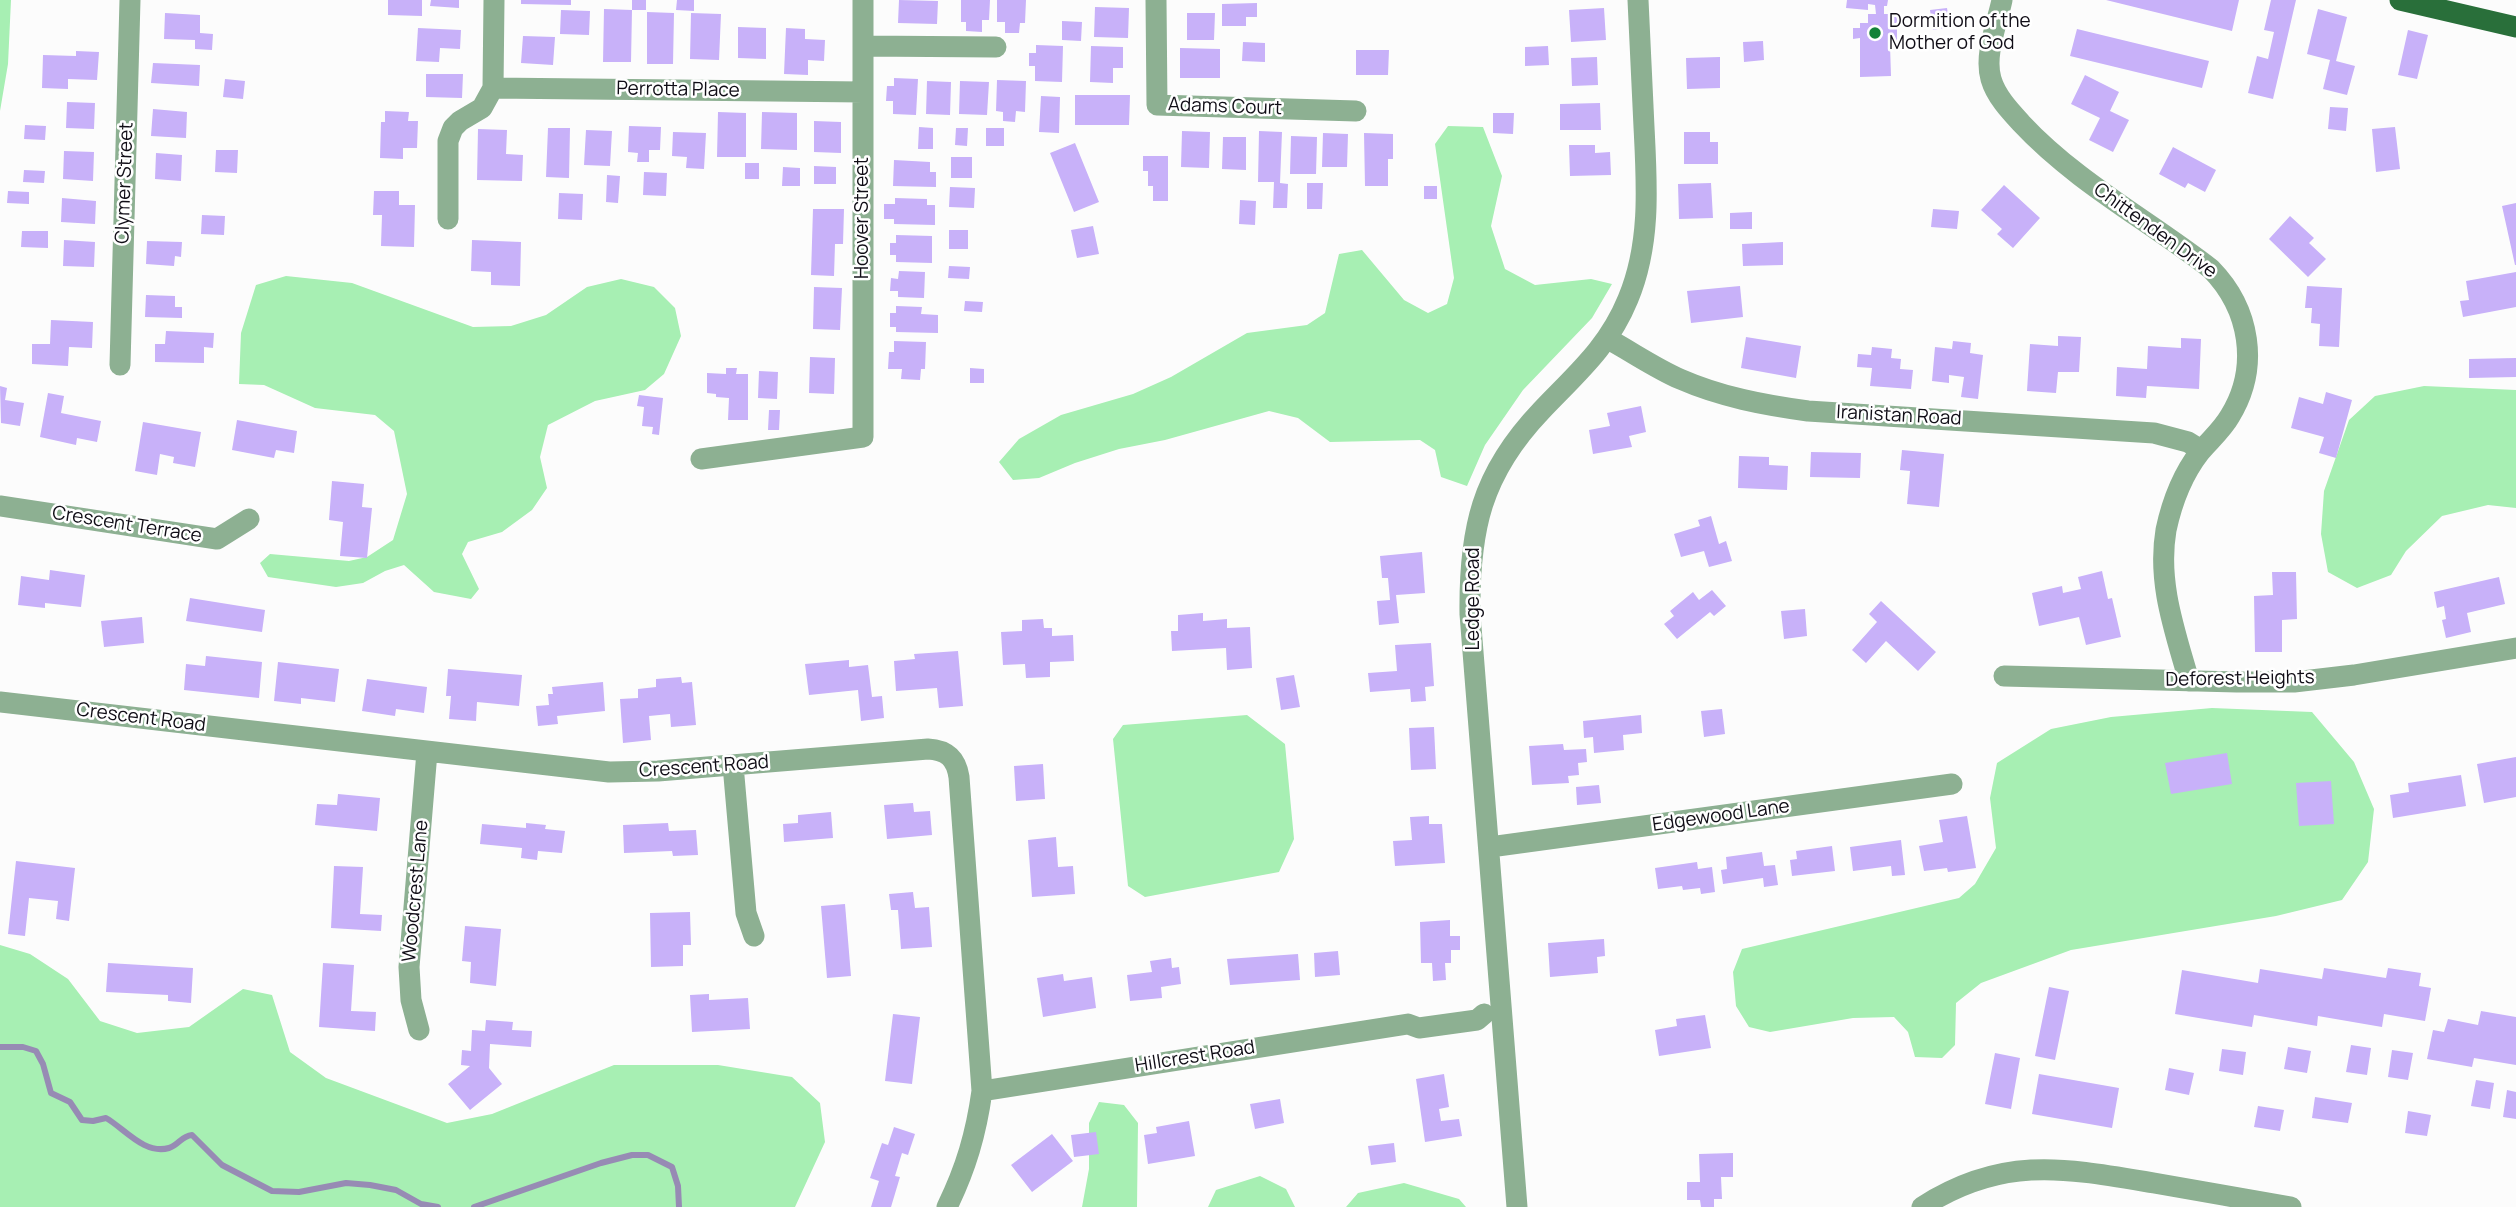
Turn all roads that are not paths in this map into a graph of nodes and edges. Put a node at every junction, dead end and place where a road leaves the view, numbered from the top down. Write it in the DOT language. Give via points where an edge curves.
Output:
graph roads {
  1 [pos="130,0"];
  2 [pos="494,0"];
  3 [pos="863,0"];
  4 [pos="1156,0"];
  5 [pos="1639,0"];
  6 [pos="2002,0"];
  7 [pos="2400,0"];
  8 [pos="2516,27"];
  9 [pos="863,46"];
  10 [pos="996,47"];
  11 [pos="493,88"];
  12 [pos="863,92"];
  13 [pos="1356,111"];
  14 [pos="449,219"];
  15 [pos="1608,339"];
  16 [pos="120,365"];
  17 [pos="2201,450"];
  18 [pos="701,459"];
  19 [pos="0,506"];
  20 [pos="249,519"];
  21 [pos="2516,648"];
  22 [pos="2004,676"];
  23 [pos="2189,681"];
  24 [pos="0,702"];
  25 [pos="427,752"];
  26 [pos="733,765"];
  27 [pos="1952,784"];
  28 [pos="1490,847"];
  29 [pos="754,936"];
  30 [pos="1493,1013"];
  31 [pos="419,1030"];
  32 [pos="982,1091"];
  33 [pos="947,1207"];
  34 [pos="1517,1207"];
  35 [pos="1922,1207"];
  36 [pos="2291,1207"];
  1 -- 16 [label="street, Clymer Street"];
  2 -- 11 [label="street"];
  3 -- 9 [label="street, Hoover Street"];
  4 -- 13 [label="street, Adams Court" via="1157,105"];
  5 -- 15 [label="street, Ledge Road" via="1646,227 1629,298"];
  6 -- 17 [label="street, Chittenden Drive" via="1990,71 2004,103 2071,169 2211,269 2237,303 2247,346 2242,391 2221,430"];
  7 -- 8 [label="main road"];
  9 -- 10 [label="street"];
  9 -- 12 [label="street, Hoover Street"];
  11 -- 12 [label="street, Perrotta Place"];
  11 -- 14 [label="street" via="482,108 453,128 448,141"];
  12 -- 18 [label="street, Hoover Street" via="863,437"];
  15 -- 17 [label="street, Iranistan Road" via="1680,379 1754,403 1808,411 2154,433"];
  15 -- 28 [label="street, Ledge Road" via="1528,424 1507,453 1486,492 1475,531 1470,614"];
  17 -- 23 [label="street, Chittenden Drive" via="2178,489 2164,551 2165,592"];
  19 -- 20 [label="street, Crescent Terrace" via="217,539"];
  21 -- 23 [label="street, Deforest Heights" via="2294,682"];
  22 -- 23 [label="street, Deforest Heights"];
  24 -- 25 [label="street, Crescent Road"];
  25 -- 26 [label="street, Crescent Road" via="609,772"];
  25 -- 31 [label="street, Woodcrest Lane" via="409,967"];
  26 -- 29 [label="street" via="746,914"];
  26 -- 32 [label="street, Crescent Road" via="929,749 954,759"];
  27 -- 28 [label="street, Edgewood Lane"];
  28 -- 30 [label="street, Ledge Road"];
  30 -- 32 [label="street, Hillcrest Road" via="1476,1009 1418,1016 1408,1024"];
  30 -- 34 [label="street, Ledge Road"];
  32 -- 33 [label="street, Crescent Road" via="967,1161"];
  35 -- 36 [label="street" via="1986,1178 2054,1168"];
}
